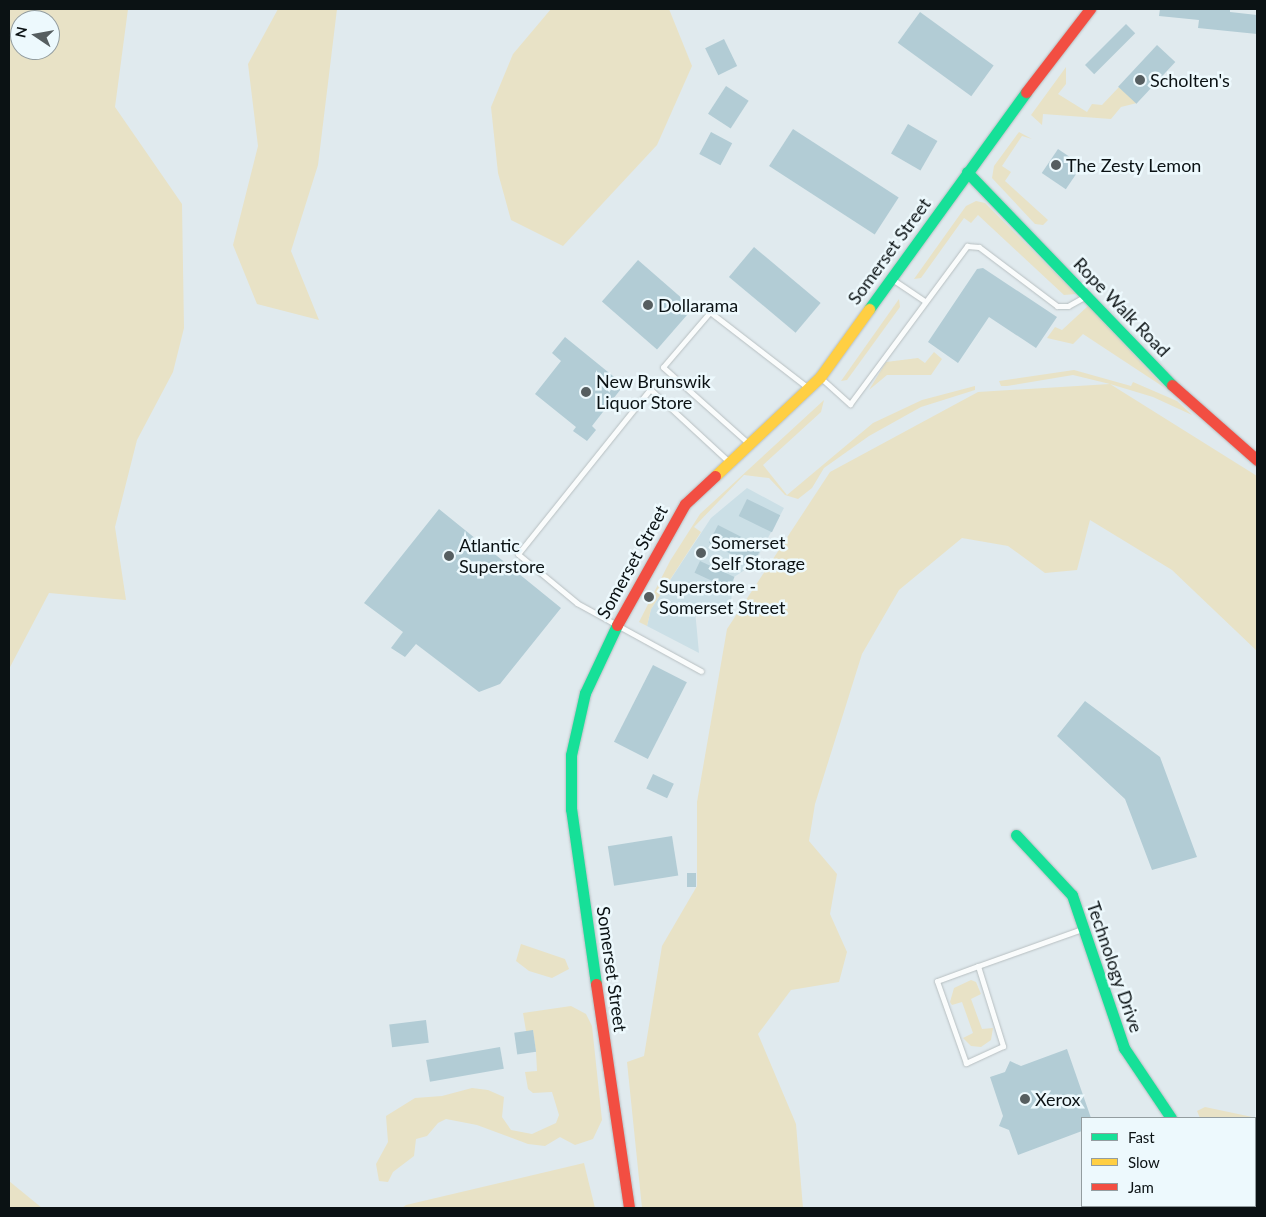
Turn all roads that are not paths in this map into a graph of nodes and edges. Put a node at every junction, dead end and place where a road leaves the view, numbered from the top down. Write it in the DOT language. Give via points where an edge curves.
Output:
graph roads {
  1 [pos="1090,9"];
  2 [pos="967,172"];
  3 [pos="892,278"];
  4 [pos="1086,296"];
  5 [pos="924,301"];
  6 [pos="820,377"];
  7 [pos="809,389"];
  8 [pos="749,444"];
  9 [pos="1257,460"];
  10 [pos="729,461"];
  11 [pos="617,625"];
  12 [pos="701,671"];
  13 [pos="1016,835"];
  14 [pos="1085,928"];
  15 [pos="978,966"];
  16 [pos="1170,1117"];
  17 [pos="629,1208"];
  1 -- 2 [label="main road, Somerset Street"];
  2 -- 3 [label="main road, Somerset Street"];
  2 -- 4 [label="main road, Rope Walk Road"];
  3 -- 5 [label="lane"];
  3 -- 6 [label="main road, Somerset Street"];
  4 -- 5 [label="lane" via="1068,306 1057,306 983,250 971,245 960,252"];
  4 -- 9 [label="main road, Rope Walk Road" via="1188,401"];
  5 -- 6 [label="lane" via="850,404"];
  6 -- 7 [label="main road, Somerset Street"];
  7 -- 8 [label="main road, Somerset Street"];
  7 -- 8 [label="lane" via="710,312 663,367"];
  8 -- 10 [label="main road, Somerset Street"];
  10 -- 11 [label="main road, Somerset Street" via="700,487 670,524"];
  10 -- 11 [label="lane" via="650,389 518,554 577,603"];
  11 -- 12 [label="lane"];
  11 -- 17 [label="main road, Somerset Street" via="576,720 570,784"];
  13 -- 14 [label="main road, Technology Drive" via="1064,884"];
  14 -- 15 [label="lane"];
  14 -- 16 [label="main road, Technology Drive" via="1124,1048"];
  15 -- 15 [label="lane" via="937,981 966,1063 998,1052 1003,1046 1003,1037"];
}
